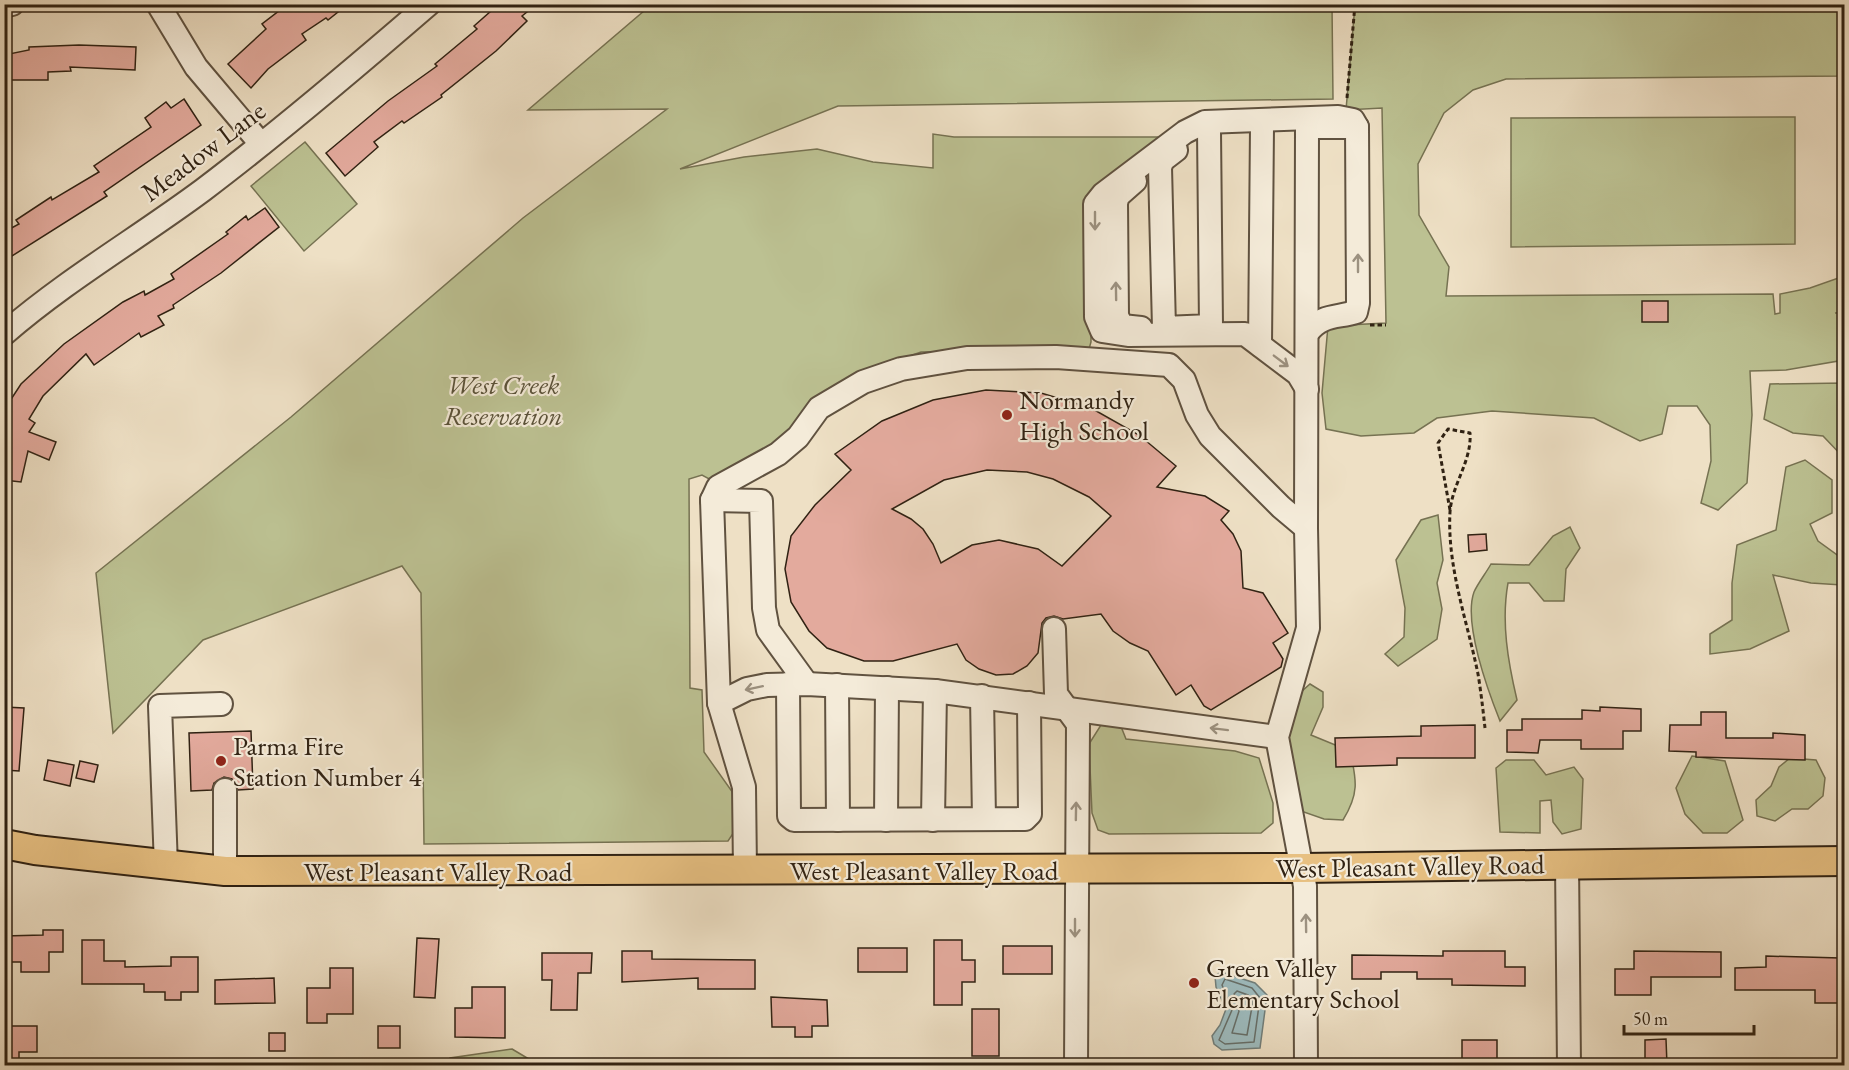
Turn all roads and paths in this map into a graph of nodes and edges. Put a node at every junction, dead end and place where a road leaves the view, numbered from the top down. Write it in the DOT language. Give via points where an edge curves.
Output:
graph roads {
  1 [pos="12,4"];
  2 [pos="158,4"];
  3 [pos="429,4"];
  4 [pos="1355,4"];
  5 [pos="4,6"];
  6 [pos="1350,123"];
  7 [pos="1262,127"];
  8 [pos="1307,127"];
  9 [pos="1209,131"];
  10 [pos="261,144"];
  11 [pos="1163,160"];
  12 [pos="1355,320"];
  13 [pos="1386,325"];
  14 [pos="1164,328"];
  15 [pos="1308,332"];
  16 [pos="4,334"];
  17 [pos="1260,345"];
  18 [pos="1307,389"];
  19 [pos="712,500"];
  20 [pos="1450,510"];
  21 [pos="1306,528"];
  22 [pos="1054,629"];
  23 [pos="798,684"];
  24 [pos="837,685"];
  25 [pos="887,688"];
  26 [pos="935,691"];
  27 [pos="982,696"];
  28 [pos="718,702"];
  29 [pos="1029,703"];
  30 [pos="221,704"];
  31 [pos="1068,710"];
  32 [pos="1485,728"];
  33 [pos="1277,737"];
  34 [pos="225,790"];
  35 [pos="984,819"];
  36 [pos="838,820"];
  37 [pos="886,820"];
  38 [pos="933,820"];
  39 [pos="4,844"];
  40 [pos="1845,861"];
  41 [pos="1567,863"];
  42 [pos="166,866"];
  43 [pos="1303,868"];
  44 [pos="1075,869"];
  45 [pos="745,870"];
  46 [pos="225,871"];
  47 [pos="1076,1065"];
  48 [pos="1306,1065"];
  49 [pos="1569,1065"];
  1 -- 5 [label="street"];
  2 -- 10 [label="street" via="196,67"];
  3 -- 10 [label="street, Meadow Lane"];
  4 -- 6 [label="path"];
  6 -- 8 [label="street"];
  12 -- 6 [label="street, one-way" via="1358,303"];
  6 -- 17 [label="street, one-way" via="1205,122 1185,132 1095,204 1096,317 1102,331 1128,335 1245,334"];
  7 -- 8 [label="street"];
  7 -- 9 [label="street"];
  7 -- 17 [label="street"];
  8 -- 15 [label="street"];
  9 -- 11 [label="street"];
  9 -- 14 [label="street" via="1210,326"];
  10 -- 16 [label="street, Meadow Lane" via="202,191 44,300"];
  11 -- 14 [label="street" via="1160,167"];
  14 -- 11 [label="street, one-way" via="1126,328 1118,322 1116,203 1128,187"];
  12 -- 13 [label="path"];
  12 -- 15 [label="street" via="1331,315"];
  15 -- 18 [label="street"];
  17 -- 18 [label="street, one-way" via="1298,374"];
  18 -- 21 [label="street"];
  19 -- 21 [label="street" via="718,487 778,454 819,408 862,382 901,369 967,358 1056,357 1169,365 1184,380 1210,436"];
  19 -- 23 [label="street" via="761,501 768,630"];
  19 -- 28 [label="street"];
  20 -- 20 [label="path" via="1471,450 1470,433 1448,429 1438,443"];
  20 -- 32 [label="path" via="1460,602 1478,674"];
  21 -- 33 [label="street" via="1308,628"];
  22 -- 31 [label="street" via="1056,694"];
  23 -- 24 [label="street"];
  23 -- 28 [label="street, one-way" via="747,689"];
  23 -- 36 [label="street" via="789,816 795,820"];
  24 -- 25 [label="street"];
  24 -- 36 [label="street"];
  25 -- 26 [label="street"];
  25 -- 37 [label="street"];
  26 -- 27 [label="street"];
  26 -- 38 [label="street"];
  27 -- 29 [label="street"];
  27 -- 35 [label="street"];
  28 -- 45 [label="street" via="744,787"];
  29 -- 31 [label="street"];
  29 -- 35 [label="street" via="1029,814 1025,819"];
  30 -- 42 [label="street" via="160,706"];
  33 -- 31 [label="street, one-way"];
  44 -- 31 [label="street, one-way" via="1078,724"];
  33 -- 43 [label="street"];
  34 -- 46 [label="street"];
  35 -- 38 [label="street"];
  36 -- 37 [label="street"];
  37 -- 38 [label="street"];
  39 -- 42 [label="main road, West Pleasant Valley Road"];
  40 -- 41 [label="main road, West Pleasant Valley Road"];
  41 -- 43 [label="main road, West Pleasant Valley Road"];
  41 -- 49 [label="street"];
  42 -- 46 [label="main road, West Pleasant Valley Road"];
  43 -- 44 [label="main road, West Pleasant Valley Road"];
  48 -- 43 [label="street, one-way"];
  44 -- 45 [label="main road, West Pleasant Valley Road"];
  44 -- 47 [label="street, one-way"];
  45 -- 46 [label="main road, West Pleasant Valley Road"];
}
